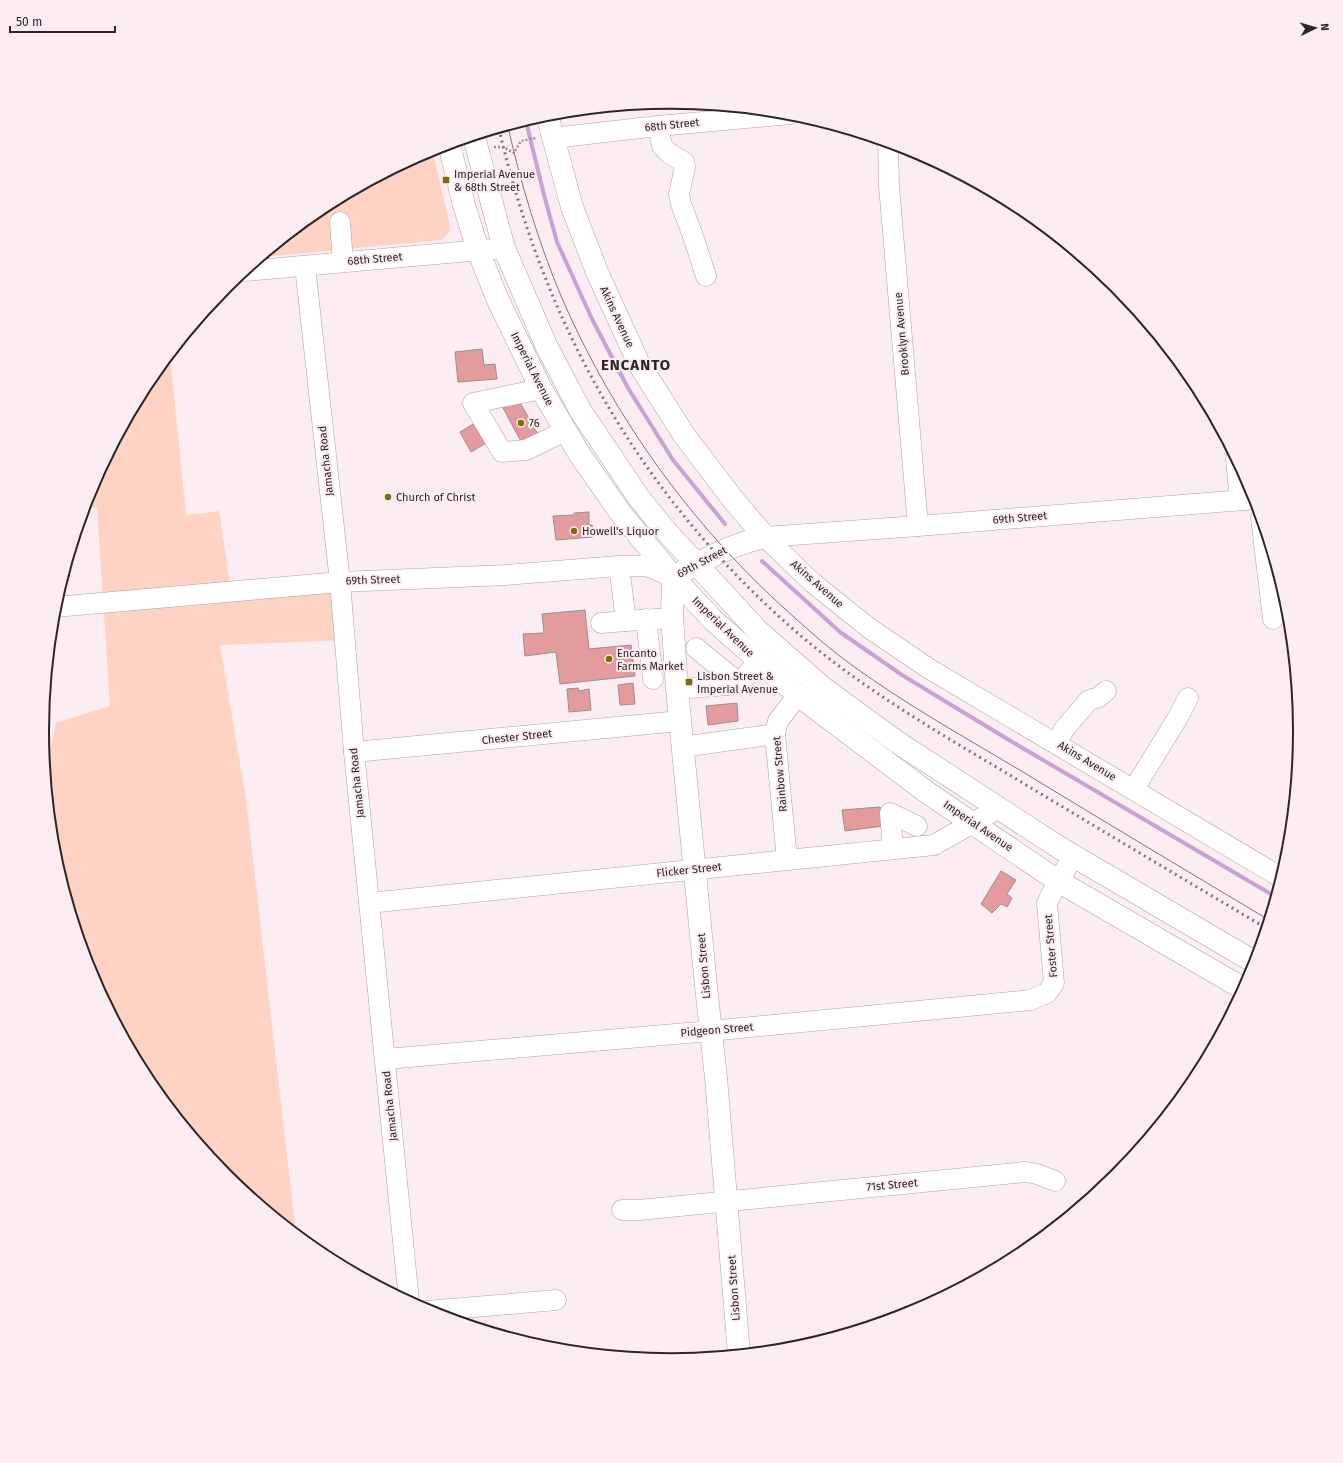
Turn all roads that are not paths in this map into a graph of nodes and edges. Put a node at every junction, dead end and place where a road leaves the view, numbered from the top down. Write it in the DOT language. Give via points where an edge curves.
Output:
graph roads {
  1 [pos="766,116"];
  2 [pos="546,122"];
  3 [pos="658,126"];
  4 [pos="543,138"];
  5 [pos="475,141"];
  6 [pos="888,148"];
  7 [pos="451,149"];
  8 [pos="340,222"];
  9 [pos="504,248"];
  10 [pos="478,250"];
  11 [pos="343,262"];
  12 [pos="305,266"];
  13 [pos="253,270"];
  14 [pos="706,276"];
  15 [pos="541,389"];
  16 [pos="565,431"];
  17 [pos="1245,488"];
  18 [pos="1248,499"];
  19 [pos="918,526"];
  20 [pos="765,537"];
  21 [pos="1263,539"];
  22 [pos="696,564"];
  23 [pos="619,566"];
  24 [pos="673,578"];
  25 [pos="340,582"];
  26 [pos="62,606"];
  27 [pos="672,618"];
  28 [pos="646,620"];
  29 [pos="1273,620"];
  30 [pos="626,621"];
  31 [pos="600,623"];
  32 [pos="696,648"];
  33 [pos="758,660"];
  34 [pos="653,679"];
  35 [pos="740,684"];
  36 [pos="677,689"];
  37 [pos="1106,691"];
  38 [pos="798,695"];
  39 [pos="1188,698"];
  40 [pos="680,721"];
  41 [pos="775,734"];
  42 [pos="1056,743"];
  43 [pos="682,747"];
  44 [pos="354,752"];
  45 [pos="1134,789"];
  46 [pos="999,808"];
  47 [pos="974,823"];
  48 [pos="917,826"];
  49 [pos="893,849"];
  50 [pos="1074,856"];
  51 [pos="787,860"];
  52 [pos="694,869"];
  53 [pos="1277,875"];
  54 [pos="1058,881"];
  55 [pos="369,904"];
  56 [pos="1251,960"];
  57 [pos="1239,986"];
  58 [pos="1047,993"];
  59 [pos="710,1031"];
  60 [pos="386,1059"];
  61 [pos="1056,1181"];
  62 [pos="726,1201"];
  63 [pos="622,1210"];
  64 [pos="407,1295"];
  65 [pos="556,1300"];
  66 [pos="441,1310"];
  67 [pos="740,1350"];
  1 -- 3 [label="street, 68th Street"];
  2 -- 4 [label="main road, Akins Avenue"];
  3 -- 4 [label="street, 68th Street"];
  3 -- 14 [label="street" via="662,146 684,162 679,194"];
  4 -- 20 [label="main road, Akins Avenue" via="597,272 639,364 684,435"];
  5 -- 9 [label="main road, Imperial Avenue"];
  6 -- 19 [label="street, Brooklyn Avenue"];
  7 -- 10 [label="main road, Imperial Avenue"];
  8 -- 11 [label="street"];
  9 -- 10 [label="street, 68th Street"];
  9 -- 22 [label="main road, Imperial Avenue" via="546,345 580,410 638,498"];
  10 -- 11 [label="street, 68th Street"];
  10 -- 15 [label="main road, Imperial Avenue" via="497,298"];
  11 -- 12 [label="street, 68th Street"];
  12 -- 13 [label="street, 68th Street"];
  12 -- 25 [label="street, Jamacha Road"];
  15 -- 16 [label="main road, Imperial Avenue"];
  15 -- 16 [label="street" via="473,403 502,452 526,450"];
  16 -- 24 [label="main road, Imperial Avenue" via="622,515"];
  17 -- 18 [label="street"];
  18 -- 19 [label="street, 69th Street"];
  19 -- 20 [label="street, 69th Street"];
  20 -- 22 [label="main road, 69th Street" via="731,546"];
  20 -- 42 [label="street, Akins Avenue" via="813,583 869,628 928,668"];
  21 -- 29 [label="street"];
  22 -- 24 [label="main road, 69th Street"];
  22 -- 46 [label="main road, Imperial Avenue" via="758,631 822,687 897,742"];
  23 -- 24 [label="street, 69th Street" via="647,566"];
  23 -- 25 [label="street, 69th Street" via="506,576"];
  23 -- 30 [label="street"];
  24 -- 27 [label="main road, Lisbon Street"];
  24 -- 33 [label="main road, Imperial Avenue" via="714,621"];
  25 -- 26 [label="street, 69th Street"];
  25 -- 44 [label="street, Jamacha Road"];
  27 -- 28 [label="street"];
  27 -- 36 [label="main road, Lisbon Street"];
  28 -- 30 [label="street"];
  28 -- 34 [label="street"];
  30 -- 31 [label="street"];
  32 -- 35 [label="street"];
  33 -- 35 [label="street"];
  33 -- 38 [label="main road, Imperial Avenue"];
  35 -- 36 [label="street"];
  36 -- 40 [label="main road, Lisbon Street"];
  37 -- 42 [label="street" via="1099,697 1089,700"];
  38 -- 41 [label="street, Rainbow Street" via="778,721"];
  38 -- 47 [label="main road, Imperial Avenue" via="925,791"];
  39 -- 45 [label="street"];
  40 -- 43 [label="main road, Lisbon Street"];
  40 -- 44 [label="street, Chester Street"];
  41 -- 43 [label="street"];
  41 -- 51 [label="street, Rainbow Street"];
  42 -- 45 [label="street, Akins Avenue"];
  43 -- 52 [label="main road, Lisbon Street"];
  44 -- 55 [label="street, Jamacha Road"];
  45 -- 53 [label="street, Akins Avenue"];
  46 -- 47 [label="street, Flicker Street"];
  46 -- 50 [label="main road, Imperial Avenue"];
  47 -- 49 [label="street, Flicker Street" via="934,845"];
  47 -- 54 [label="main road, Imperial Avenue"];
  48 -- 49 [label="street" via="890,813"];
  49 -- 51 [label="street, Flicker Street"];
  50 -- 54 [label="street, Foster Street"];
  50 -- 56 [label="main road, Imperial Avenue"];
  51 -- 52 [label="street, Flicker Street"];
  52 -- 55 [label="street, Flicker Street"];
  52 -- 59 [label="main road, Lisbon Street"];
  54 -- 57 [label="main road, Imperial Avenue"];
  54 -- 58 [label="street, Foster Street" via="1047,903 1054,983"];
  55 -- 60 [label="street, Jamacha Road"];
  58 -- 59 [label="street, Pidgeon Street" via="1031,1000"];
  59 -- 60 [label="street, Pidgeon Street"];
  59 -- 62 [label="main road, Lisbon Street"];
  60 -- 64 [label="street, Jamacha Road"];
  61 -- 62 [label="street, 71st Street" via="1025,1172"];
  62 -- 63 [label="street, 71st Street"];
  62 -- 67 [label="main road, Lisbon Street"];
  65 -- 66 [label="street"];
}
